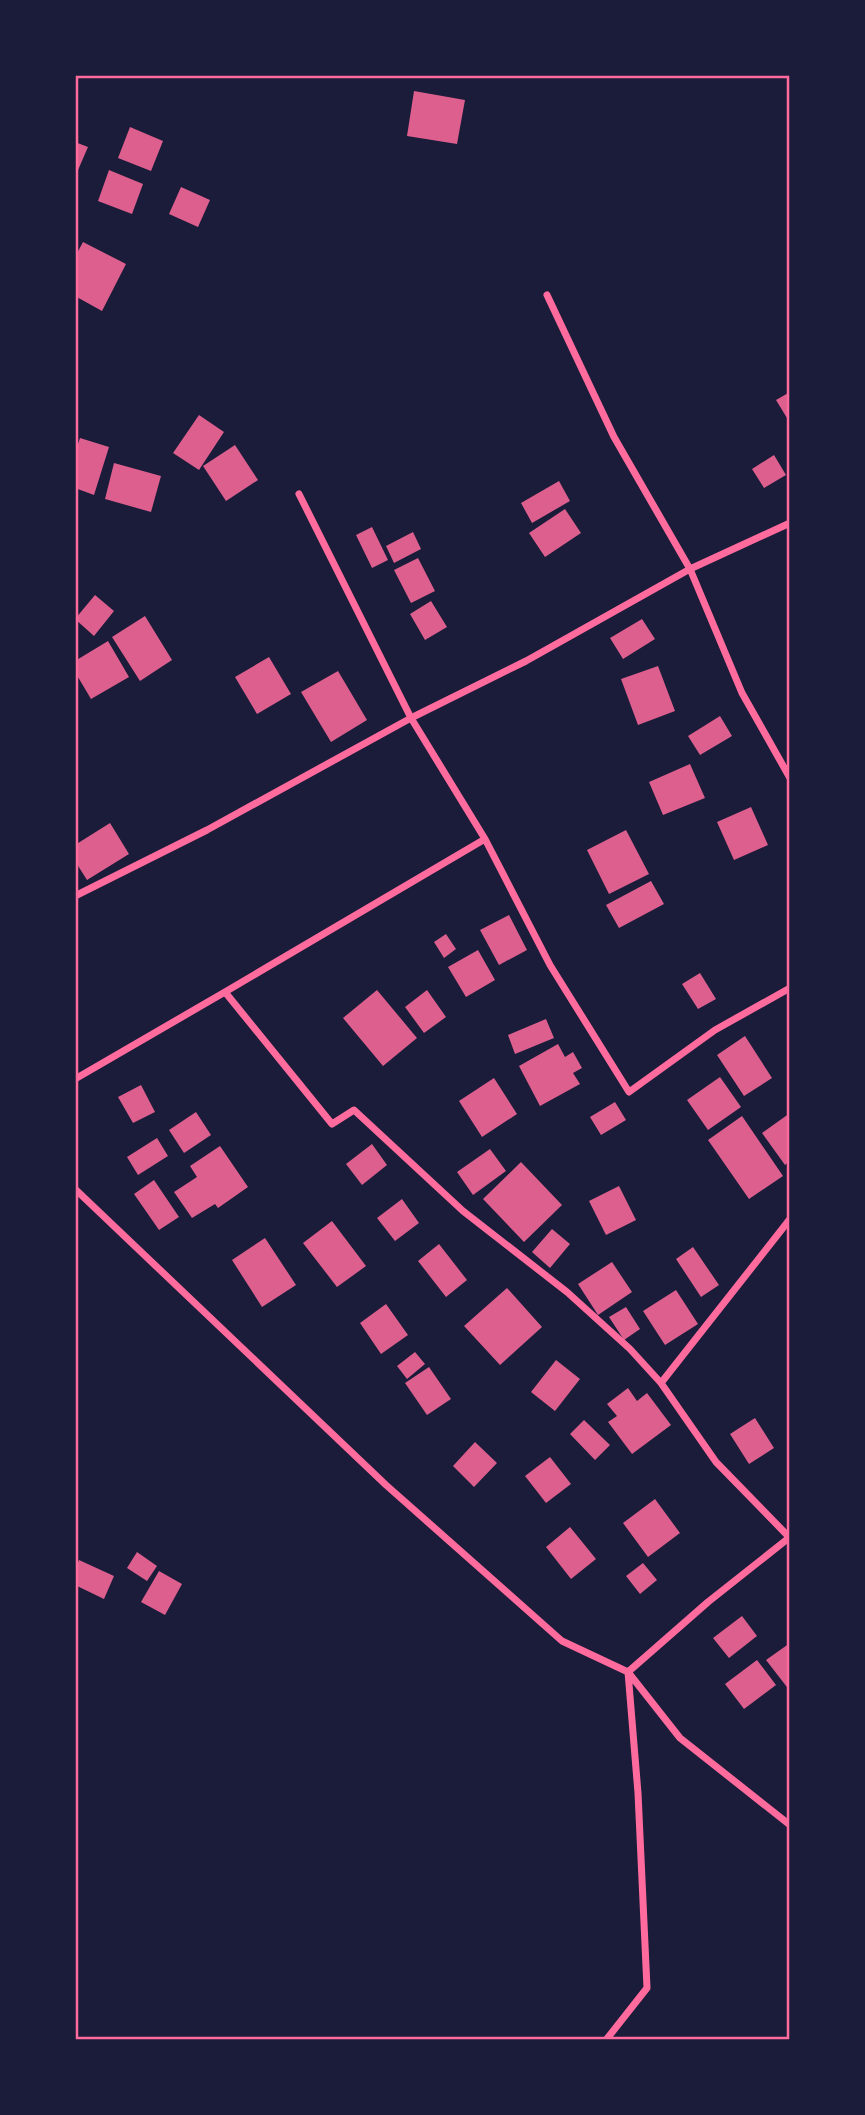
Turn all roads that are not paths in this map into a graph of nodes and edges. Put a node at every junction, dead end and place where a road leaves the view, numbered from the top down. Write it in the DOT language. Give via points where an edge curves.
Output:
graph roads {
  1 [pos="547,295"];
  2 [pos="299,494"];
  3 [pos="790,523"];
  4 [pos="690,569"];
  5 [pos="411,718"];
  6 [pos="790,778"];
  7 [pos="485,839"];
  8 [pos="75,896"];
  9 [pos="790,988"];
  10 [pos="225,992"];
  11 [pos="75,1079"];
  12 [pos="75,1189"];
  13 [pos="790,1219"];
  14 [pos="662,1383"];
  15 [pos="790,1538"];
  16 [pos="628,1672"];
  17 [pos="790,1825"];
  18 [pos="606,2040"];
  1 -- 4 [label="street" via="614,437"];
  2 -- 5 [label="street"];
  3 -- 4 [label="street"];
  4 -- 5 [label="street" via="526,661"];
  4 -- 6 [label="street" via="742,693"];
  5 -- 7 [label="street"];
  5 -- 8 [label="street"];
  7 -- 9 [label="street" via="550,965 629,1092 715,1030"];
  7 -- 10 [label="street"];
  10 -- 11 [label="street"];
  10 -- 14 [label="street" via="332,1124 354,1110 463,1211 567,1292"];
  12 -- 16 [label="street" via="386,1486 541,1623 562,1641"];
  13 -- 14 [label="street"];
  14 -- 15 [label="street" via="716,1462"];
  15 -- 16 [label="street"];
  16 -- 17 [label="street" via="680,1738"];
  16 -- 18 [label="street" via="647,1988"];
}
